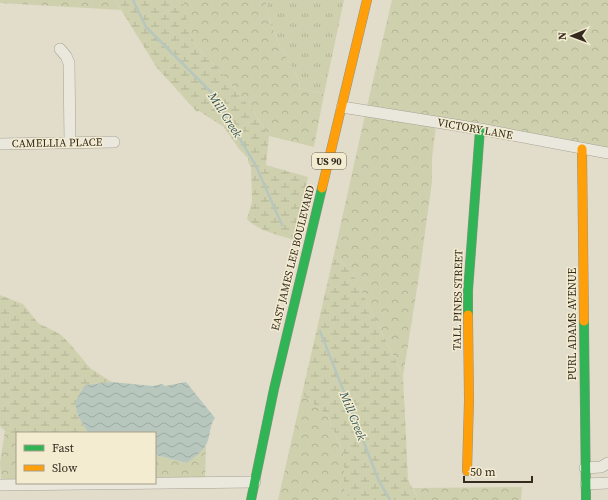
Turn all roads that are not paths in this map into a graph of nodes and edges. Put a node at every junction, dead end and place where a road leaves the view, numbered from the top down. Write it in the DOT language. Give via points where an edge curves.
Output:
graph roads {
  1 [pos="368,0"];
  2 [pos="60,49"];
  3 [pos="342,107"];
  4 [pos="480,129"];
  5 [pos="114,142"];
  6 [pos="70,143"];
  7 [pos="0,144"];
  8 [pos="582,149"];
  9 [pos="608,153"];
  10 [pos="608,463"];
  11 [pos="588,468"];
  12 [pos="468,471"];
  13 [pos="255,482"];
  14 [pos="156,483"];
  15 [pos="85,484"];
  16 [pos="586,484"];
  17 [pos="608,484"];
  18 [pos="0,485"];
  19 [pos="251,500"];
  20 [pos="586,500"];
  1 -- 3 [label="street, EAST JAMES LEE BOULEVARD / US 90"];
  2 -- 6 [label="street" via="69,63"];
  3 -- 4 [label="street, VICTORY LANE"];
  3 -- 13 [label="street, EAST JAMES LEE BOULEVARD / US 90" via="274,389"];
  4 -- 8 [label="street, VICTORY LANE"];
  4 -- 12 [label="street, TALL PINES STREET" via="468,291"];
  5 -- 6 [label="street, CAMELLIA PLACE"];
  6 -- 7 [label="street, CAMELLIA PLACE"];
  8 -- 9 [label="street, VICTORY LANE"];
  8 -- 11 [label="street, PURL ADAMS AVENUE"];
  10 -- 11 [label="street" via="601,467"];
  11 -- 16 [label="street, PURL ADAMS AVENUE"];
  13 -- 14 [label="street"];
  13 -- 19 [label="street, EAST JAMES LEE BOULEVARD / US 90"];
  15 -- 18 [label="street"];
  16 -- 17 [label="street"];
  16 -- 20 [label="street, PURL ADAMS AVENUE"];
}
